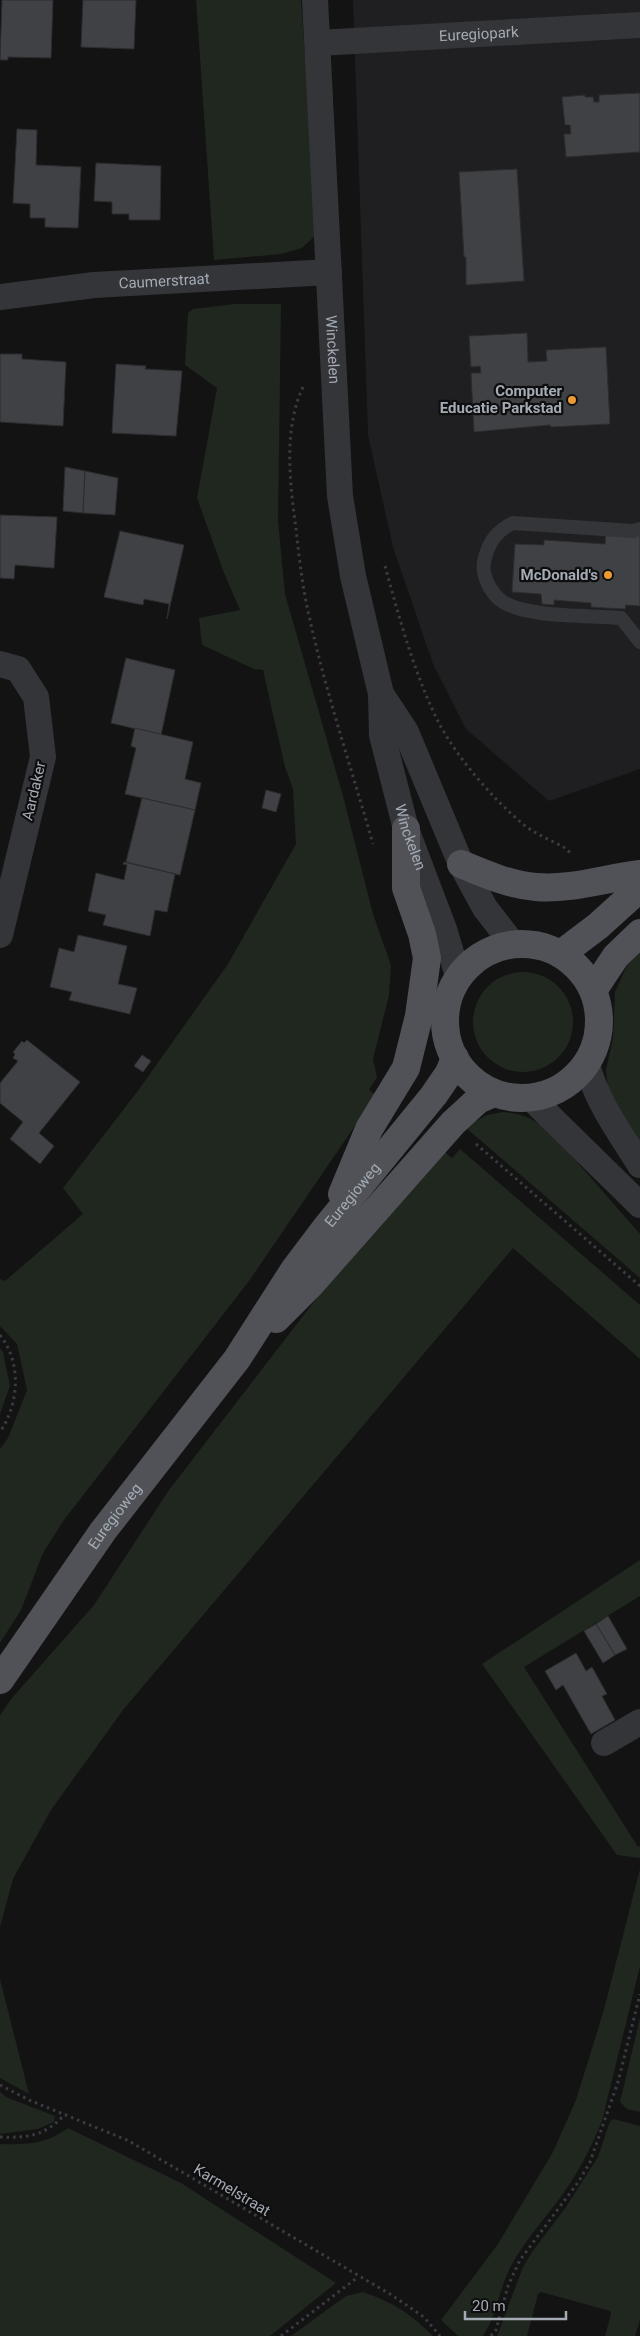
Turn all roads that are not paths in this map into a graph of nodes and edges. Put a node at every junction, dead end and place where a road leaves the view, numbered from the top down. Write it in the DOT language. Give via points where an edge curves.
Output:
graph roads {
  1 [pos="315,0"];
  2 [pos="640,25"];
  3 [pos="318,43"];
  4 [pos="329,272"];
  5 [pos="0,297"];
  6 [pos="640,529"];
  7 [pos="640,642"];
  8 [pos="0,664"];
  9 [pos="381,694"];
  10 [pos="406,829"];
  11 [pos="461,864"];
  12 [pos="640,874"];
  13 [pos="640,888"];
  14 [pos="640,933"];
  15 [pos="0,935"];
  16 [pos="513,944"];
  17 [pos="561,954"];
  18 [pos="458,976"];
  19 [pos="594,990"];
  20 [pos="455,1058"];
  21 [pos="587,1065"];
  22 [pos="492,1094"];
  23 [pos="532,1099"];
  24 [pos="640,1165"];
  25 [pos="640,1205"];
  26 [pos="328,1225"];
  27 [pos="236,1359"];
  28 [pos="0,1680"];
  29 [pos="640,1722"];
  30 [pos="604,1742"];
  1 -- 3 [label="street, Winckelen"];
  2 -- 3 [label="street, Euregiopark"];
  3 -- 4 [label="street, Winckelen"];
  4 -- 5 [label="street, Caumerstraat" via="94,285"];
  4 -- 9 [label="street, Winckelen" via="340,496 353,576"];
  6 -- 7 [label="lane" via="513,523 494,537 483,571 502,602 528,612 621,618"];
  8 -- 15 [label="street, Aardaker" via="18,669 36,697 43,757"];
  9 -- 10 [label="street, Winckelen" via="382,735"];
  9 -- 11 [label="street, Winckelen" via="406,732"];
  10 -- 18 [label="street, Winckelen"];
  10 -- 26 [label="main road" via="406,888 422,934 426,958 418,1016 406,1068 369,1129"];
  11 -- 12 [label="main road" via="516,884 536,887 579,885"];
  11 -- 16 [label="street, Winckelen" via="485,908"];
  13 -- 17 [label="main road"];
  14 -- 19 [label="main road" via="616,956"];
  16 -- 17 [label="main road" via="538,945"];
  16 -- 18 [label="main road" via="474,960"];
  17 -- 19 [label="main road" via="580,969"];
  18 -- 20 [label="main road" via="449,995 445,1017 447,1040"];
  19 -- 21 [label="main road" via="600,1009 600,1030 596,1048"];
  20 -- 22 [label="main road" via="466,1075"];
  20 -- 26 [label="main road, Euregioweg" via="434,1095"];
  21 -- 23 [label="main road" via="570,1083"];
  21 -- 24 [label="street" via="609,1116"];
  22 -- 23 [label="main road"];
  22 -- 27 [label="main road, Euregioweg" via="478,1100 453,1123 311,1284"];
  23 -- 25 [label="street"];
  26 -- 27 [label="main road, Euregioweg" via="294,1270"];
  27 -- 28 [label="main road, Euregioweg" via="103,1531"];
  29 -- 30 [label="street"];
}
